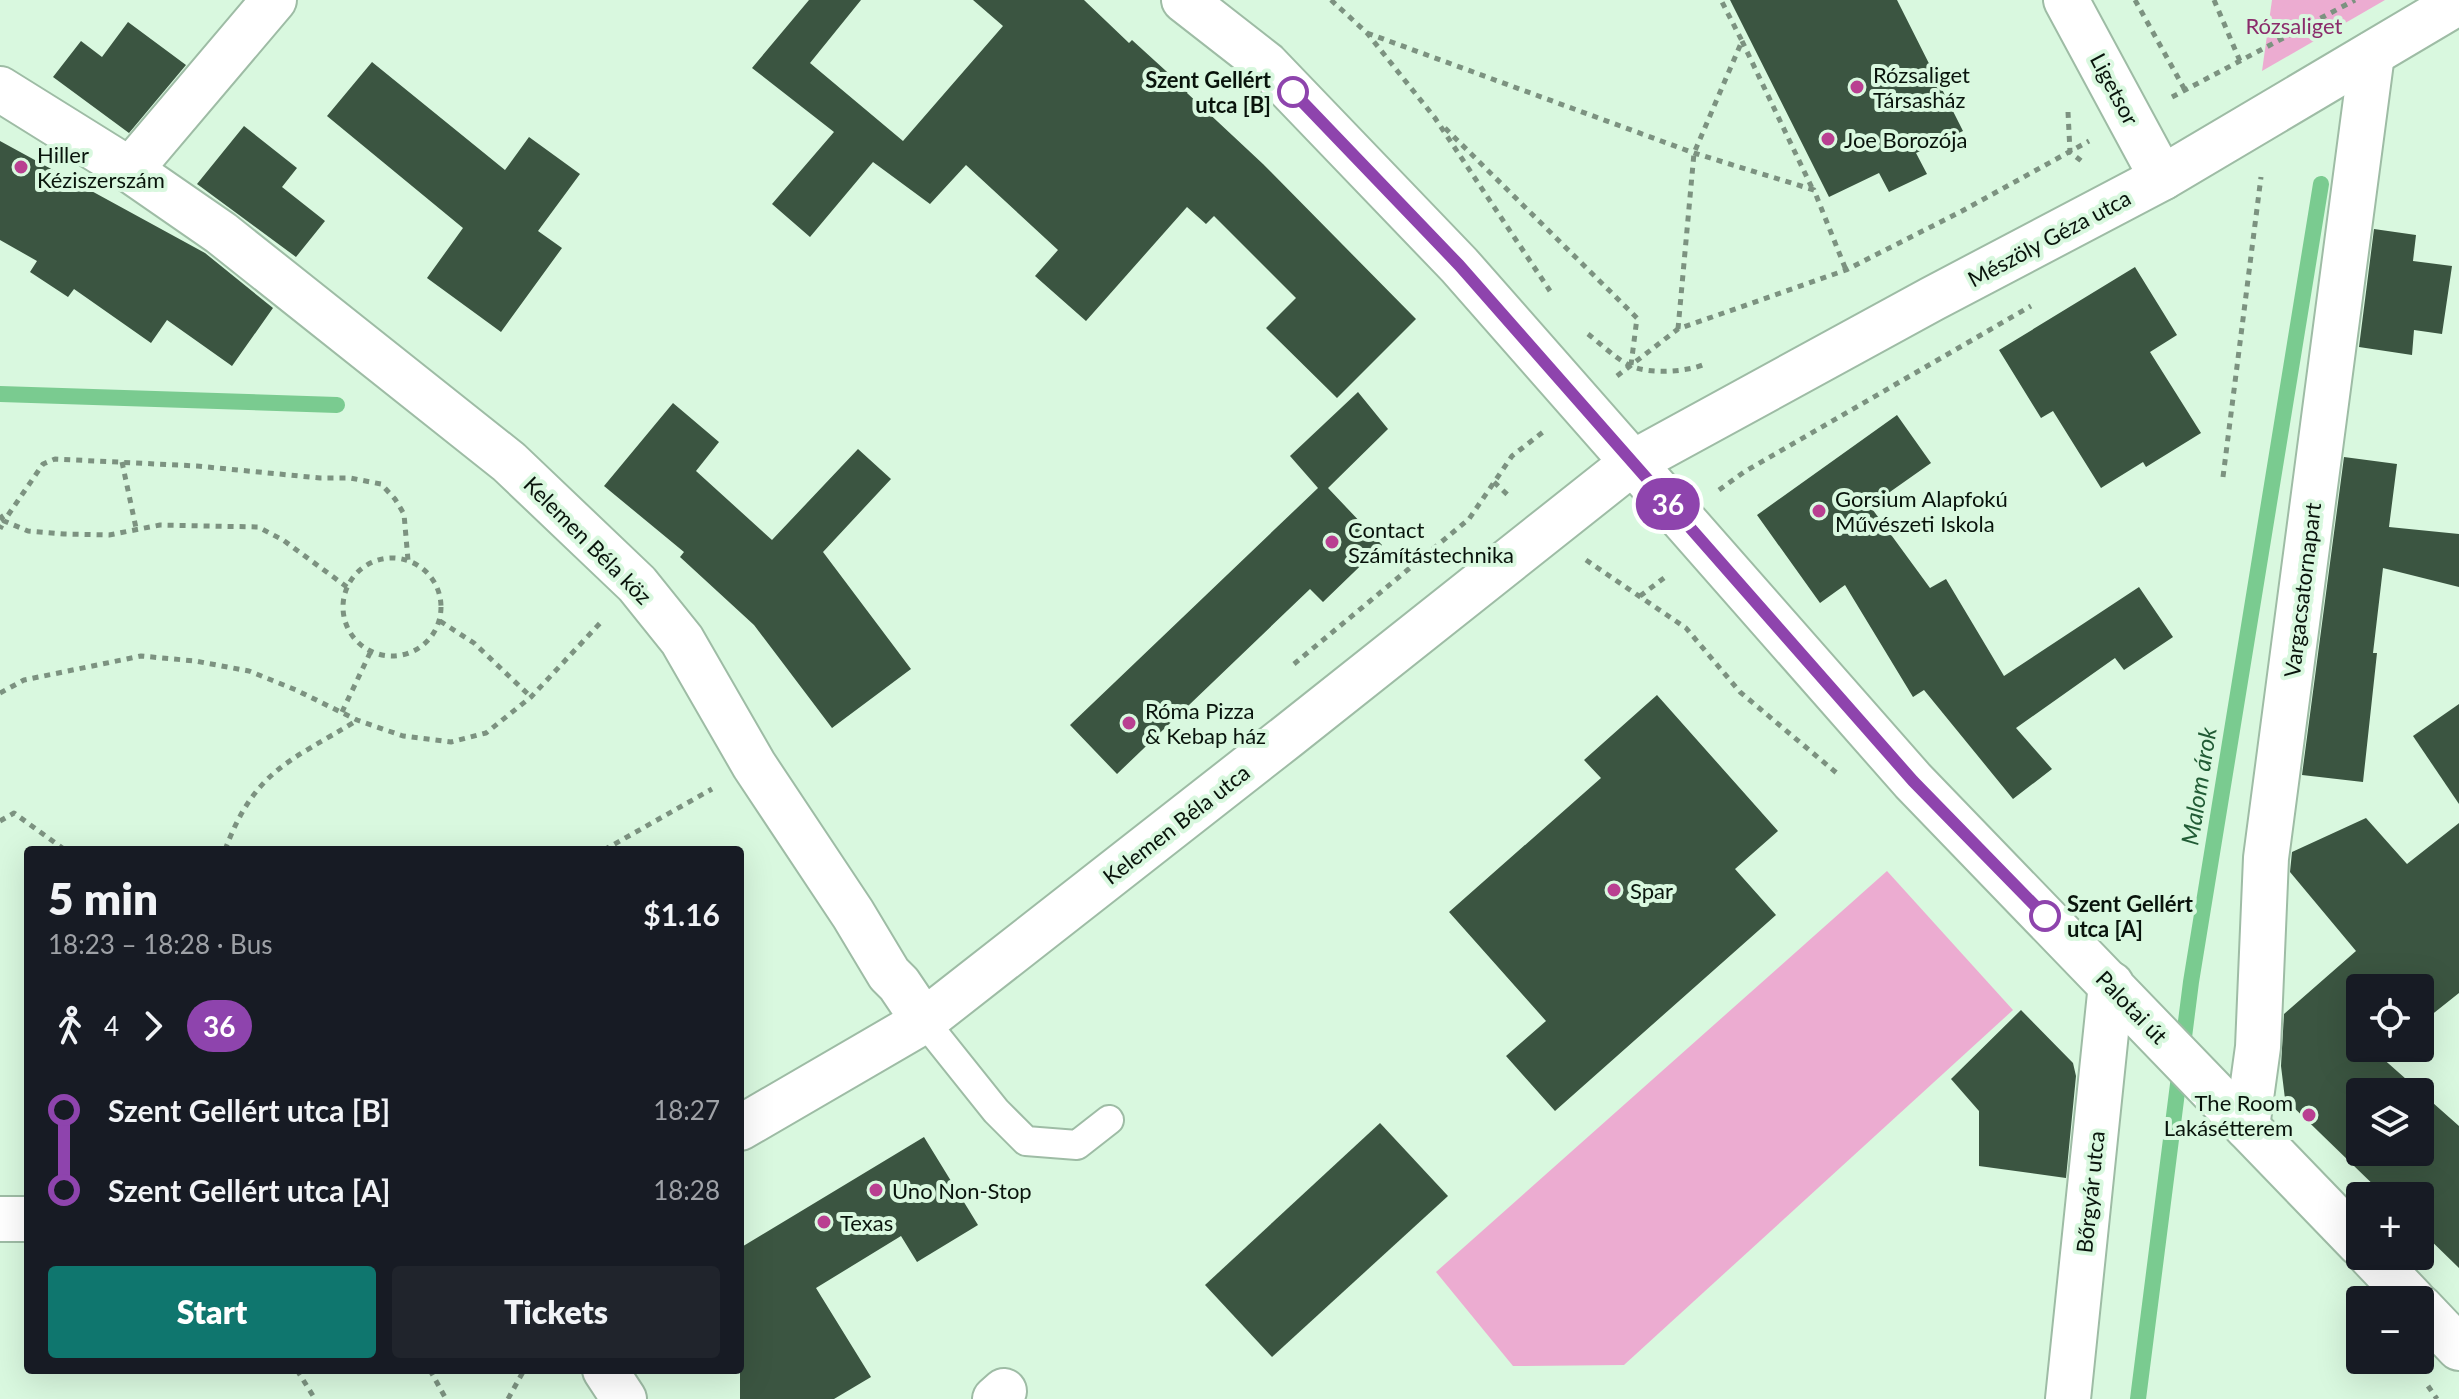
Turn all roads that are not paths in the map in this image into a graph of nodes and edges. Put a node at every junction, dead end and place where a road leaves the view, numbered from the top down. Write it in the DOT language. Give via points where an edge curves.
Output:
graph roads {
  1 [pos="274,0"];
  2 [pos="1184,0"];
  3 [pos="2066,0"];
  4 [pos="2459,2"];
  5 [pos="2372,54"];
  6 [pos="0,89"];
  7 [pos="130,170"];
  8 [pos="2162,178"];
  9 [pos="1632,463"];
  10 [pos="2121,995"];
  11 [pos="924,1021"];
  12 [pos="1109,1120"];
  13 [pos="744,1126"];
  14 [pos="2247,1127"];
  15 [pos="0,1219"];
  16 [pos="24,1219"];
  17 [pos="2346,1230"];
  18 [pos="2384,1270"];
  19 [pos="2400,1286"];
  20 [pos="2434,1322"];
  21 [pos="2459,1348"];
  22 [pos="608,1374"];
  23 [pos="624,1399"];
  24 [pos="2068,1399"];
  1 -- 7 [label="street"];
  2 -- 9 [label="street, Palotai út" via="1266,64 1459,265"];
  3 -- 8 [label="street, Ligetsor"];
  4 -- 5 [label="street, Mészöly Géza utca"];
  5 -- 8 [label="street, Mészöly Géza utca"];
  5 -- 14 [label="street, Vargacsatornapart" via="2266,858 2258,1047"];
  6 -- 7 [label="street, Kelemen Béla köz"];
  7 -- 11 [label="street, Kelemen Béla köz" via="221,233 509,462 637,584 682,640 754,765"];
  8 -- 9 [label="street, Mészöly Géza utca"];
  9 -- 10 [label="street, Palotai út" via="1913,781"];
  9 -- 11 [label="street, Kelemen Béla utca"];
  10 -- 14 [label="street, Palotai út"];
  10 -- 24 [label="street, Bőrgyár utca"];
  11 -- 12 [label="lane" via="1026,1141 1077,1145"];
  11 -- 13 [label="street, Kelemen Béla utca"];
  14 -- 17 [label="street, Palotai út"];
  15 -- 16 [label="street"];
  18 -- 19 [label="street"];
  20 -- 21 [label="street"];
  22 -- 23 [label="street"];
}
